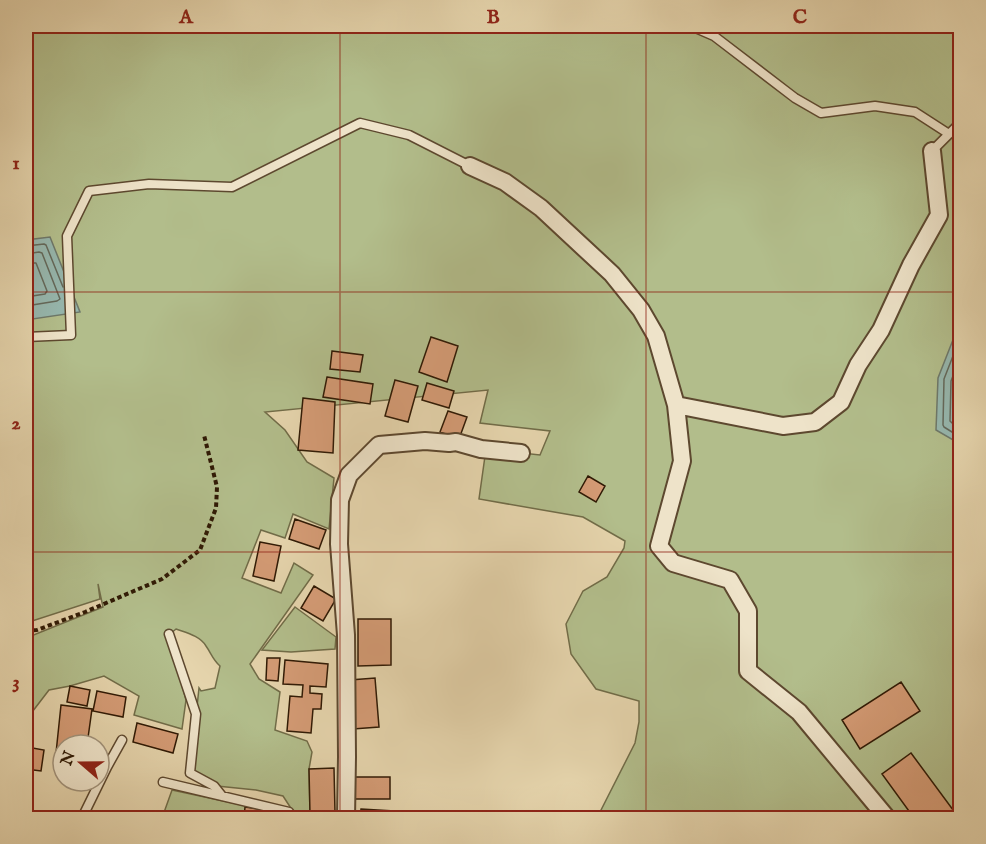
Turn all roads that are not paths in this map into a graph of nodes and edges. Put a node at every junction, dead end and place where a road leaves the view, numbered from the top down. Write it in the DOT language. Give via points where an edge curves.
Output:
graph roads {
  1 [pos="691,26"];
  2 [pos="960,123"];
  3 [pos="949,134"];
  4 [pos="932,151"];
  5 [pos="470,166"];
  6 [pos="26,337"];
  7 [pos="676,405"];
  8 [pos="521,453"];
  9 [pos="169,634"];
  10 [pos="122,740"];
  11 [pos="164,782"];
  12 [pos="222,796"];
  13 [pos="82,819"];
  14 [pos="293,819"];
  15 [pos="346,819"];
  16 [pos="887,819"];
  1 -- 3 [label="lane" via="714,36 795,98 821,113 875,105 915,112"];
  2 -- 3 [label="lane"];
  3 -- 4 [label="lane"];
  4 -- 7 [label="street" via="939,215 841,402 815,422 783,426"];
  5 -- 6 [label="lane" via="409,135 360,123 232,187 149,184 89,191 67,237 71,335"];
  5 -- 7 [label="street" via="505,182 541,208 612,274 656,336"];
  7 -- 16 [label="street" via="682,461 659,546 673,563 730,580 748,611 748,670 799,712"];
  8 -- 15 [label="street" via="456,442 379,445 349,475 340,500 339,544 346,635"];
  9 -- 12 [label="lane" via="196,714 190,773 214,786"];
  10 -- 13 [label="lane"];
  11 -- 12 [label="lane"];
  12 -- 14 [label="lane" via="289,812"];
}
